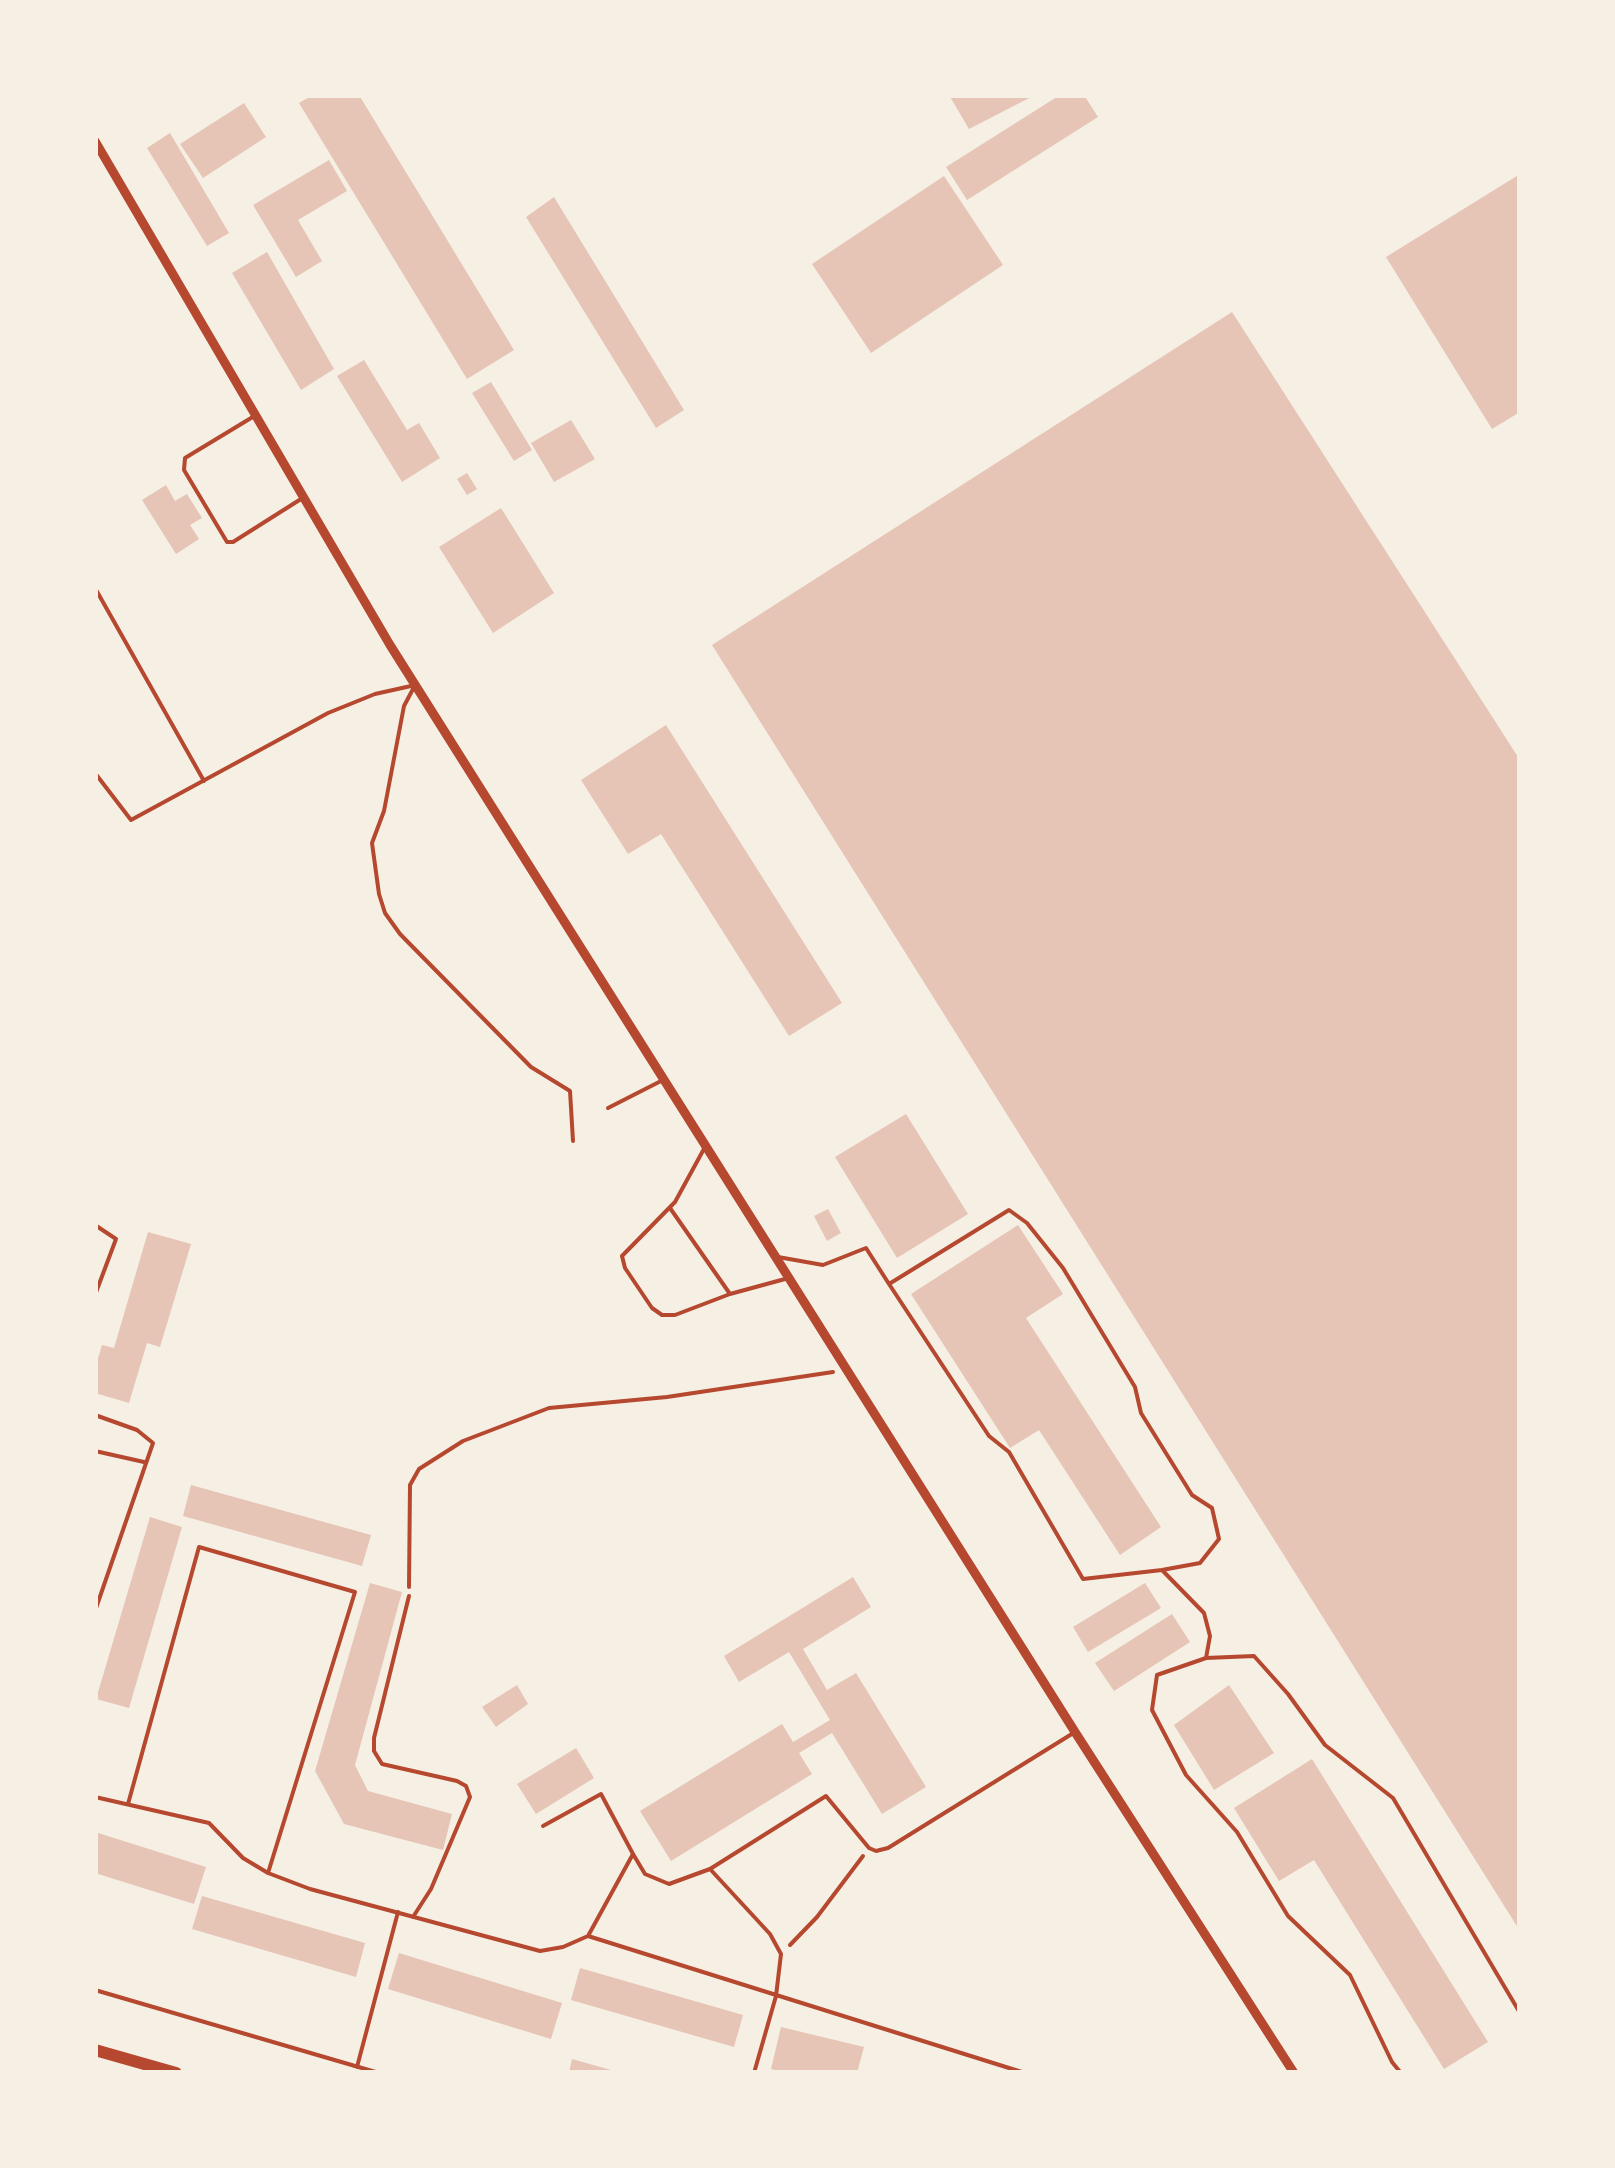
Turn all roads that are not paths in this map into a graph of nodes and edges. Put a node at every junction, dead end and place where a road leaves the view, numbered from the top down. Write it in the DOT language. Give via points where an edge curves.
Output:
graph roads {
  1 [pos="95,142"];
  2 [pos="256,416"];
  3 [pos="304,497"];
  4 [pos="95,588"];
  5 [pos="416,684"];
  6 [pos="95,773"];
  7 [pos="204,781"];
  8 [pos="665,1078"];
  9 [pos="608,1108"];
  10 [pos="573,1141"];
  11 [pos="706,1144"];
  12 [pos="670,1208"];
  13 [pos="95,1225"];
  14 [pos="778,1257"];
  15 [pos="790,1278"];
  16 [pos="890,1284"];
  17 [pos="95,1294"];
  18 [pos="730,1294"];
  19 [pos="95,1415"];
  20 [pos="95,1452"];
  21 [pos="146,1462"];
  22 [pos="1162,1570"];
  23 [pos="410,1596"];
  24 [pos="95,1610"];
  25 [pos="1206,1658"];
  26 [pos="1075,1732"];
  27 [pos="95,1797"];
  28 [pos="128,1804"];
  29 [pos="543,1826"];
  30 [pos="634,1854"];
  31 [pos="710,1870"];
  32 [pos="268,1873"];
  33 [pos="399,1910"];
  34 [pos="413,1917"];
  35 [pos="588,1936"];
  36 [pos="95,1990"];
  37 [pos="776,1996"];
  38 [pos="1520,2013"];
  39 [pos="96,2048"];
  40 [pos="357,2067"];
  41 [pos="176,2073"];
  42 [pos="379,2073"];
  43 [pos="754,2073"];
  44 [pos="1025,2073"];
  45 [pos="1294,2073"];
  46 [pos="1401,2073"];
  1 -- 2 [label="street"];
  2 -- 3 [label="street"];
  2 -- 3 [label="lane" via="186,458 184,470 224,539 233,542"];
  3 -- 5 [label="street"];
  4 -- 7 [label="lane"];
  5 -- 7 [label="lane" via="328,713"];
  5 -- 8 [label="street"];
  5 -- 10 [label="lane" via="404,706 372,843 385,913 466,1004 531,1066 570,1091"];
  6 -- 7 [label="lane" via="131,820"];
  8 -- 9 [label="lane"];
  8 -- 11 [label="street"];
  11 -- 12 [label="lane"];
  11 -- 14 [label="street"];
  12 -- 18 [label="lane"];
  12 -- 18 [label="lane" via="622,1256 652,1308 675,1315"];
  13 -- 17 [label="lane" via="116,1239"];
  14 -- 15 [label="street"];
  14 -- 16 [label="lane" via="824,1265 866,1248"];
  15 -- 18 [label="lane"];
  15 -- 26 [label="street"];
  16 -- 22 [label="lane" via="989,1436 1009,1452 1083,1579"];
  16 -- 22 [label="lane" via="1009,1210 1027,1223 1134,1386 1141,1413 1192,1495 1212,1508 1219,1539 1200,1563"];
  19 -- 21 [label="lane" via="146,1434 153,1443"];
  20 -- 21 [label="lane"];
  21 -- 24 [label="lane"];
  22 -- 25 [label="lane" via="1204,1613"];
  23 -- 34 [label="lane" via="374,1751 382,1764 456,1781 470,1797 432,1889"];
  25 -- 38 [label="lane" via="1254,1656 1325,1746 1393,1798"];
  25 -- 46 [label="lane" via="1157,1675 1152,1710 1186,1775 1237,1832 1288,1916 1350,1976"];
  26 -- 31 [label="lane" via="888,1848 868,1848 826,1796"];
  26 -- 45 [label="street"];
  27 -- 28 [label="lane"];
  28 -- 32 [label="lane" via="208,1823"];
  28 -- 32 [label="lane" via="200,1547 355,1592"];
  29 -- 30 [label="lane" via="601,1794"];
  30 -- 31 [label="lane" via="645,1874 669,1884"];
  30 -- 35 [label="lane"];
  31 -- 37 [label="lane" via="782,1954"];
  32 -- 33 [label="lane"];
  33 -- 34 [label="lane"];
  33 -- 40 [label="lane"];
  34 -- 35 [label="lane" via="540,1951"];
  35 -- 37 [label="lane"];
  36 -- 40 [label="lane"];
  37 -- 43 [label="lane"];
  37 -- 44 [label="lane"];
  39 -- 41 [label="main road"];
  40 -- 42 [label="lane"];
}
